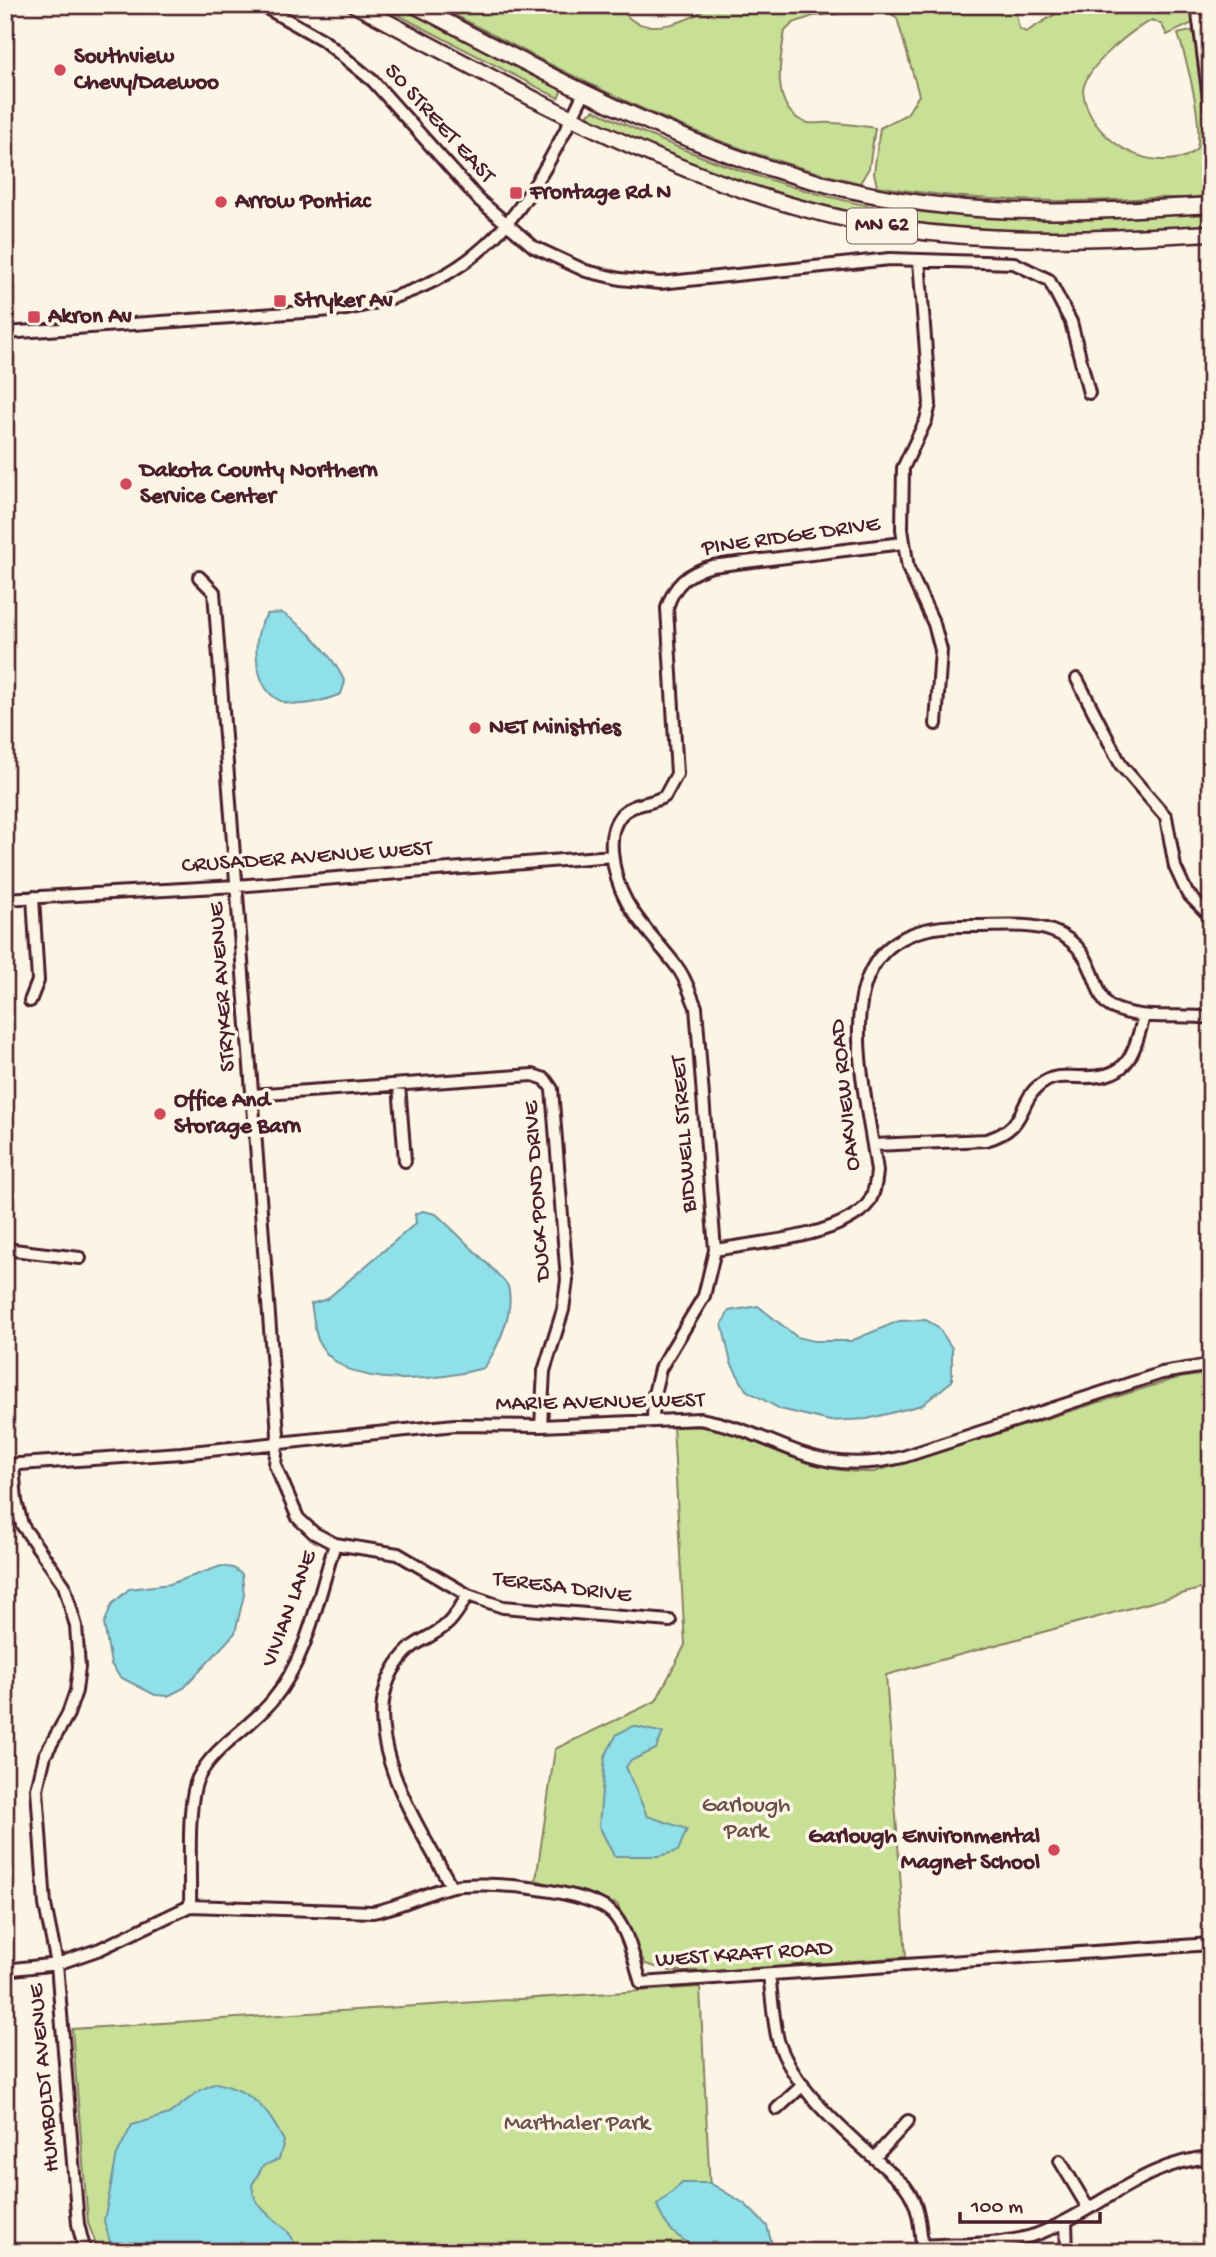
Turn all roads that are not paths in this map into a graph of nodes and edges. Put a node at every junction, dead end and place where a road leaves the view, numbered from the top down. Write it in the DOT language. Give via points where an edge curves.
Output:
graph roads {
  1 [pos="261,5"];
  2 [pos="355,5"];
  3 [pos="414,5"];
  4 [pos="1197,5"];
  5 [pos="584,93"];
  6 [pos="1211,115"];
  7 [pos="572,118"];
  8 [pos="1211,205"];
  9 [pos="507,224"];
  10 [pos="1211,233"];
  11 [pos="919,260"];
  12 [pos="5,333"];
  13 [pos="1089,393"];
  14 [pos="903,543"];
  15 [pos="199,577"];
  16 [pos="1077,679"];
  17 [pos="936,724"];
  18 [pos="612,856"];
  19 [pos="236,886"];
  20 [pos="33,897"];
  21 [pos="5,899"];
  22 [pos="1211,917"];
  23 [pos="30,1001"];
  24 [pos="1144,1016"];
  25 [pos="1211,1018"];
  26 [pos="399,1085"];
  27 [pos="252,1095"];
  28 [pos="874,1145"];
  29 [pos="405,1161"];
  30 [pos="5,1249"];
  31 [pos="715,1251"];
  32 [pos="80,1258"];
  33 [pos="1211,1364"];
  34 [pos="653,1420"];
  35 [pos="541,1426"];
  36 [pos="278,1443"];
  37 [pos="9,1465"];
  38 [pos="335,1544"];
  39 [pos="468,1595"];
  40 [pos="670,1621"];
  41 [pos="451,1886"];
  42 [pos="190,1906"];
  43 [pos="1211,1944"];
  44 [pos="57,1964"];
  45 [pos="5,1970"];
  46 [pos="769,1975"];
  47 [pos="803,2085"];
  48 [pos="777,2109"];
  49 [pos="908,2121"];
  50 [pos="875,2157"];
  51 [pos="1211,2157"];
  52 [pos="1060,2161"];
  53 [pos="1088,2208"];
  54 [pos="1066,2221"];
  55 [pos="85,2252"];
  56 [pos="1067,2252"];
  1 -- 9 [label="street, 50 STREET EAST" via="323,40 373,81 479,200"];
  2 -- 7 [label="highway, MN 62"];
  3 -- 5 [label="highway, MN 62"];
  4 -- 6 [label="street"];
  5 -- 7 [label="street"];
  5 -- 8 [label="highway, MN 62" via="717,152 805,180 880,197 1028,212"];
  7 -- 9 [label="street"];
  7 -- 10 [label="highway, MN 62" via="732,188 877,225 1026,240"];
  9 -- 11 [label="street, 50 STREET EAST" via="534,247 586,271 660,283"];
  9 -- 12 [label="street" via="458,269 395,299 347,309"];
  11 -- 13 [label="street, 50 STREET EAST" via="1014,263 1049,280 1071,322"];
  11 -- 14 [label="street" via="930,404 903,468"];
  14 -- 17 [label="street" via="908,568 942,650"];
  14 -- 18 [label="street, PINE RIDGE DRIVE" via="682,572 670,597 666,622 676,780 665,796 633,806 621,816 613,830"];
  15 -- 19 [label="street, STRYKER AVENUE" via="214,592"];
  16 -- 22 [label="street" via="1121,765 1166,817 1183,885"];
  18 -- 19 [label="street, CRUSADER AVENUE WEST"];
  18 -- 31 [label="street, BIDWELL STREET" via="627,907 679,970 696,1007"];
  19 -- 20 [label="street, CRUSADER AVENUE WEST"];
  19 -- 27 [label="street, STRYKER AVENUE"];
  20 -- 21 [label="street, CRUSADER AVENUE WEST"];
  20 -- 23 [label="street" via="38,981"];
  24 -- 25 [label="street, OAKVIEW ROAD"];
  24 -- 28 [label="street" via="1133,1054 1122,1069 1102,1078 1045,1081 1032,1093 1018,1122 1002,1136"];
  24 -- 28 [label="street, OAKVIEW ROAD" via="1109,1007 1085,956 1053,931 944,925 908,934 875,961 859,1004 858,1040"];
  26 -- 27 [label="street, DUCK POND DRIVE"];
  26 -- 29 [label="street"];
  26 -- 35 [label="street, DUCK POND DRIVE" via="533,1075 545,1079 552,1089 567,1280 544,1371"];
  27 -- 36 [label="street, STRYKER AVENUE"];
  28 -- 31 [label="street, OAKVIEW ROAD" via="875,1188 866,1206 834,1227"];
  30 -- 32 [label="street"];
  31 -- 34 [label="street, BIDWELL STREET" via="704,1296 660,1369"];
  33 -- 34 [label="street, MARIE AVENUE WEST" via="1161,1373 903,1457 869,1463 815,1459 706,1420"];
  34 -- 35 [label="street, MARIE AVENUE WEST"];
  35 -- 36 [label="street, MARIE AVENUE WEST" via="455,1425"];
  36 -- 37 [label="street, MARIE AVENUE WEST"];
  36 -- 38 [label="street, TERESA DRIVE" via="275,1465 298,1518"];
  37 -- 44 [label="street, HUMBOLDT AVENUE" via="22,1525 64,1585 76,1626 76,1691 45,1755 37,1789 45,1905"];
  38 -- 39 [label="street, TERESA DRIVE" via="398,1554"];
  38 -- 42 [label="street, VIVIAN LANE" via="289,1678 271,1703 209,1761 197,1780"];
  39 -- 40 [label="street, TERESA DRIVE" via="503,1607"];
  39 -- 41 [label="street" via="446,1625 413,1644 395,1667 381,1711 383,1737 399,1787"];
  41 -- 42 [label="street, WEST KRAFT ROAD" via="403,1906 373,1912"];
  41 -- 46 [label="street, WEST KRAFT ROAD" via="577,1894 597,1901 623,1928 641,1983"];
  42 -- 44 [label="street, WEST KRAFT ROAD"];
  43 -- 46 [label="street, WEST KRAFT ROAD"];
  44 -- 45 [label="street, WEST KRAFT ROAD"];
  44 -- 55 [label="street, HUMBOLDT AVENUE" via="78,2224"];
  46 -- 47 [label="street" via="778,2039"];
  47 -- 48 [label="street"];
  47 -- 50 [label="street"];
  49 -- 50 [label="street"];
  50 -- 54 [label="street" via="914,2199 922,2246 1016,2239"];
  51 -- 53 [label="street" via="1174,2163 1142,2175"];
  52 -- 53 [label="street"];
  53 -- 54 [label="street"];
  54 -- 56 [label="street"];
}
